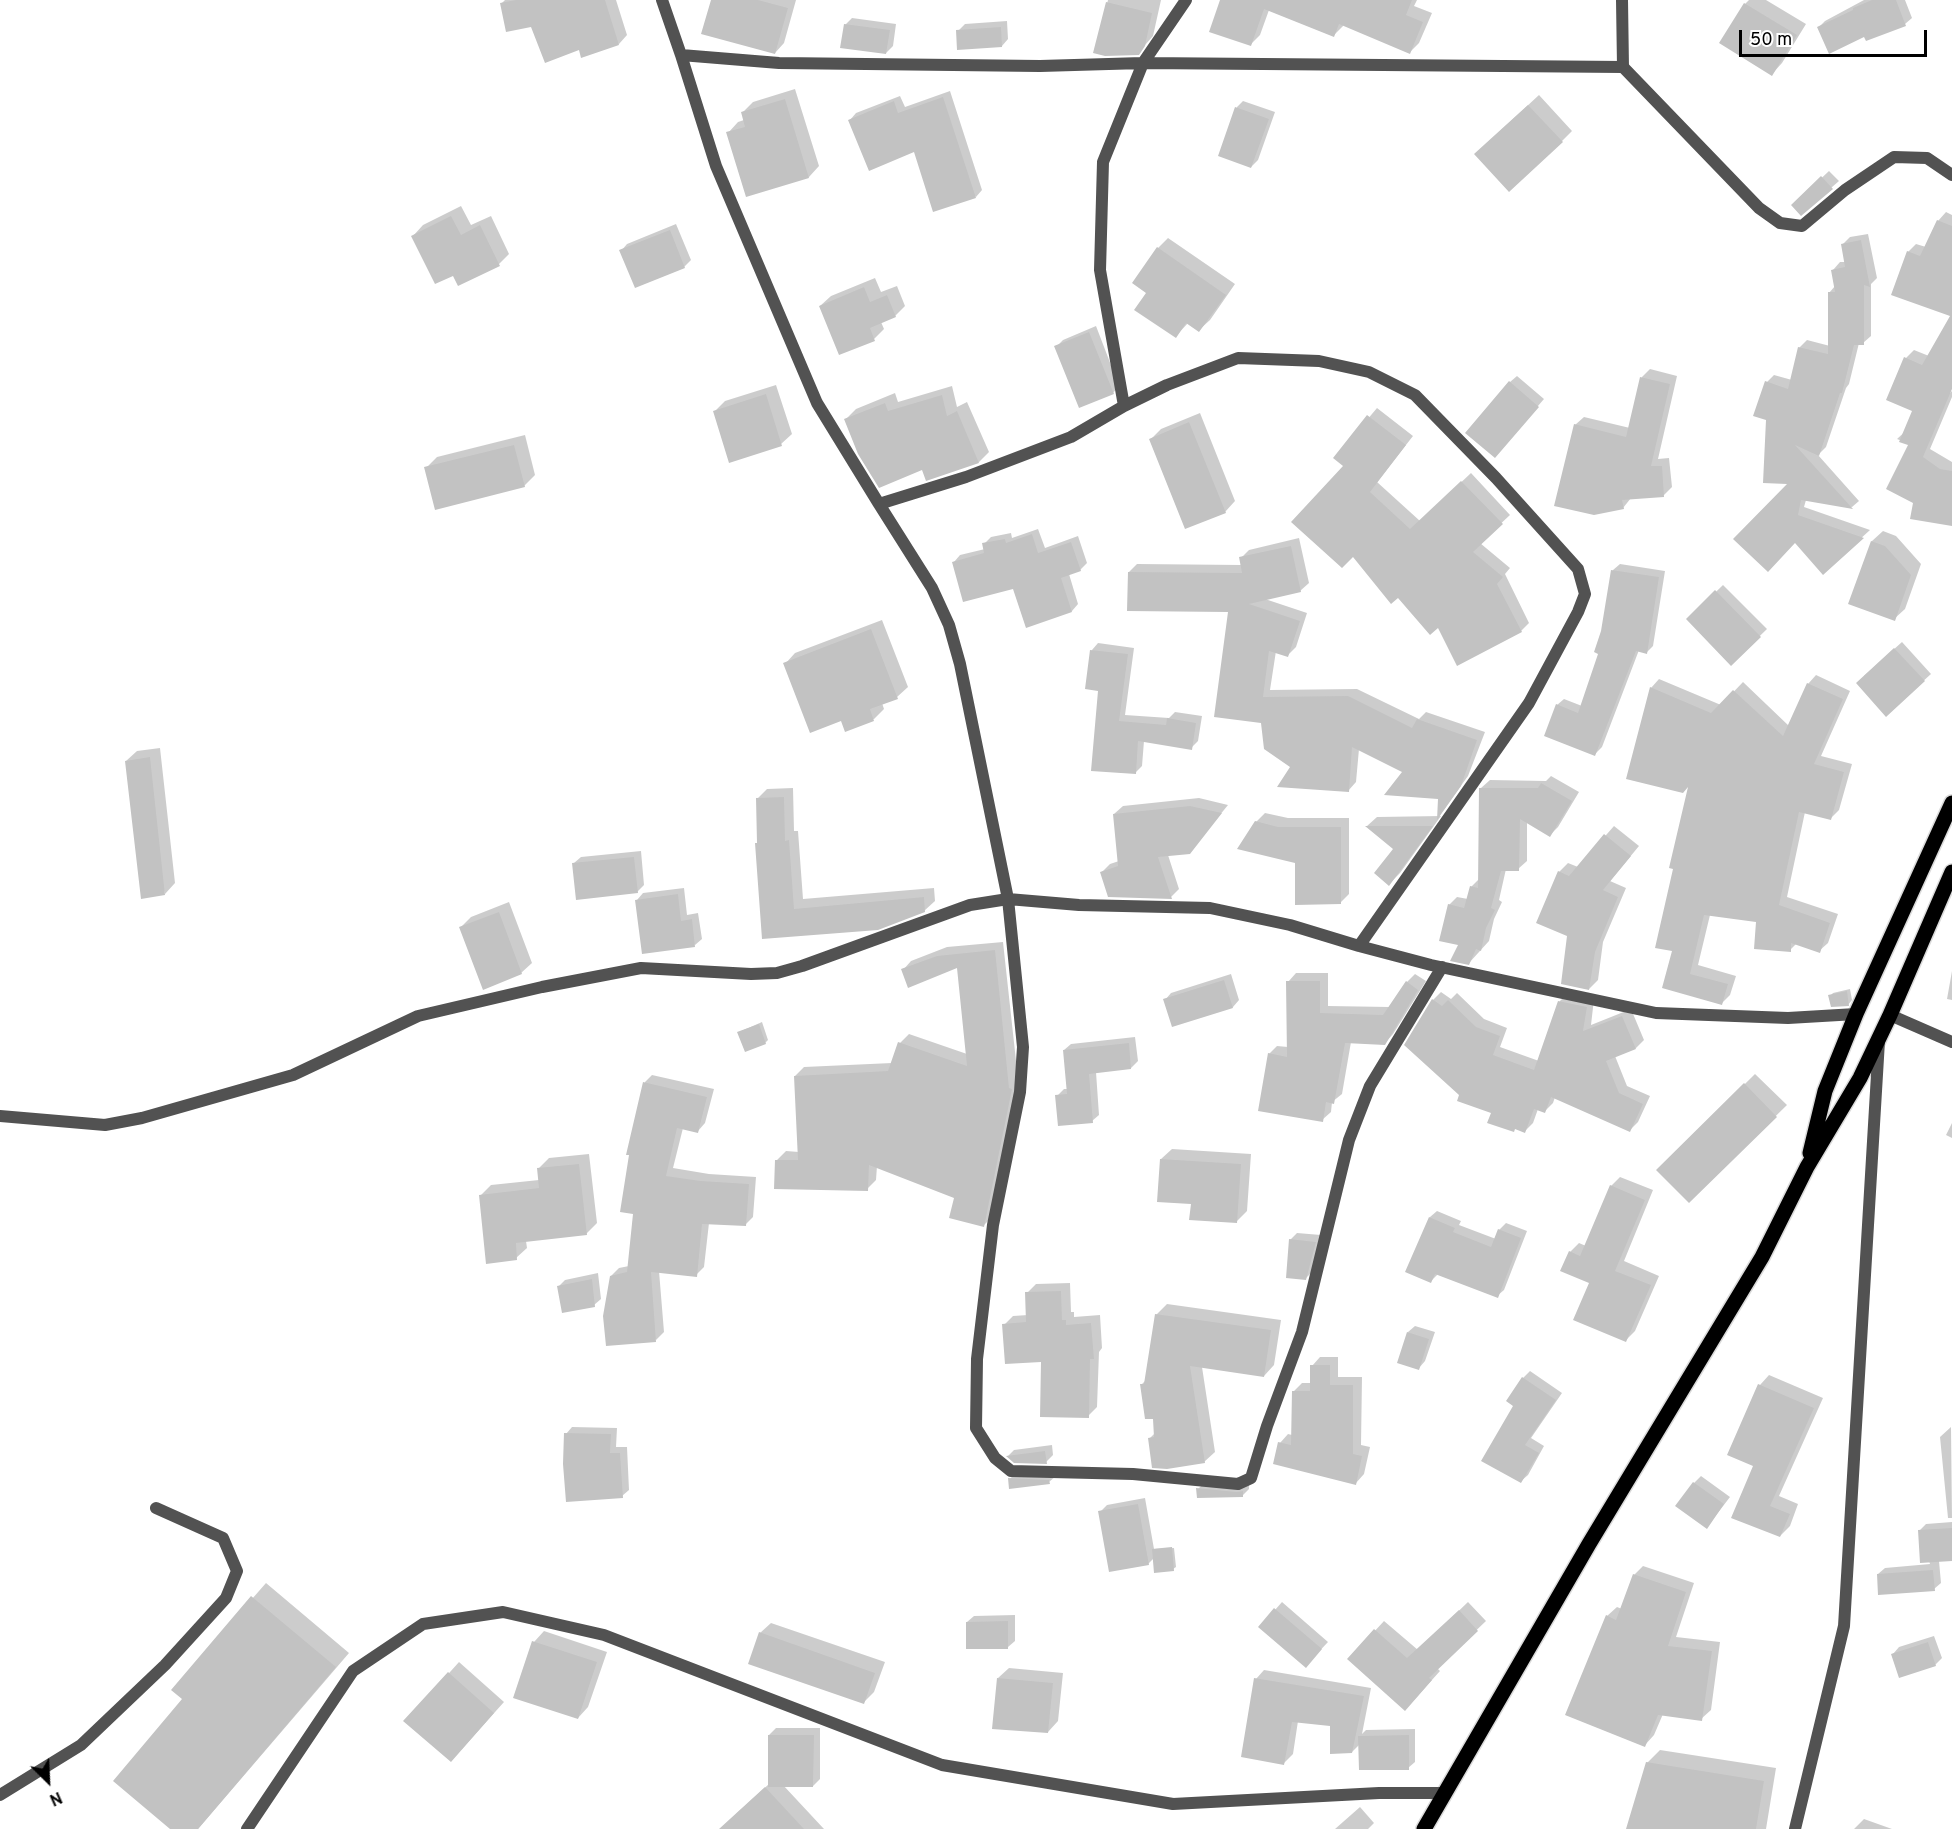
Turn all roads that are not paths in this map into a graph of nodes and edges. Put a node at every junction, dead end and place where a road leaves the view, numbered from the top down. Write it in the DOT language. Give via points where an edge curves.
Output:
graph roads {
  1 [pos="662,0"];
  2 [pos="1186,0"];
  3 [pos="1622,0"];
  4 [pos="681,55"];
  5 [pos="1143,63"];
  6 [pos="1623,67"];
  7 [pos="1952,175"];
  8 [pos="1124,406"];
  9 [pos="879,504"];
  10 [pos="1952,803"];
  11 [pos="1952,872"];
  12 [pos="1008,899"];
  13 [pos="1359,946"];
  14 [pos="1442,967"];
  15 [pos="1856,1014"];
  16 [pos="1890,1016"];
  17 [pos="1880,1034"];
  18 [pos="1952,1042"];
  19 [pos="0,1116"];
  20 [pos="1807,1167"];
  21 [pos="156,1508"];
  22 [pos="1444,1793"];
  23 [pos="0,1795"];
  24 [pos="247,1829"];
  25 [pos="1424,1829"];
  26 [pos="1795,1829"];
  1 -- 4 [label="street"];
  2 -- 5 [label="street"];
  3 -- 6 [label="street"];
  4 -- 5 [label="street" via="779,63"];
  4 -- 9 [label="street" via="716,166 817,403"];
  5 -- 6 [label="street"];
  5 -- 8 [label="street" via="1103,162 1100,270"];
  6 -- 7 [label="street" via="1759,208 1780,223 1802,226 1894,157 1927,158"];
  8 -- 9 [label="street" via="1071,437 966,477"];
  8 -- 13 [label="street" via="1238,358 1319,361 1369,372 1415,395 1578,569 1585,594 1529,703"];
  9 -- 12 [label="street" via="932,588 949,625"];
  10 -- 15 [label="main road"];
  11 -- 16 [label="main road"];
  12 -- 13 [label="street" via="1210,908 1290,925"];
  12 -- 14 [label="street" via="1023,1047 1020,1092 993,1225 977,1359 976,1428 995,1458 1011,1471 1133,1474 1238,1484 1251,1478 1302,1332 1349,1140 1370,1086"];
  12 -- 19 [label="street" via="970,905 777,973 641,968 418,1016 293,1075 142,1118 105,1125"];
  13 -- 14 [label="street"];
  14 -- 15 [label="street" via="1656,1013 1788,1018"];
  15 -- 20 [label="main road" via="1825,1091"];
  16 -- 17 [label="main road"];
  16 -- 18 [label="street"];
  17 -- 20 [label="main road" via="1860,1078"];
  17 -- 26 [label="street" via="1844,1626"];
  20 -- 22 [label="main road" via="1762,1257"];
  21 -- 23 [label="street" via="223,1538 237,1571 226,1598 165,1665 81,1745"];
  22 -- 24 [label="street" via="1173,1804 942,1765 604,1635 503,1612 423,1624 353,1671"];
  22 -- 25 [label="main road"];
}
